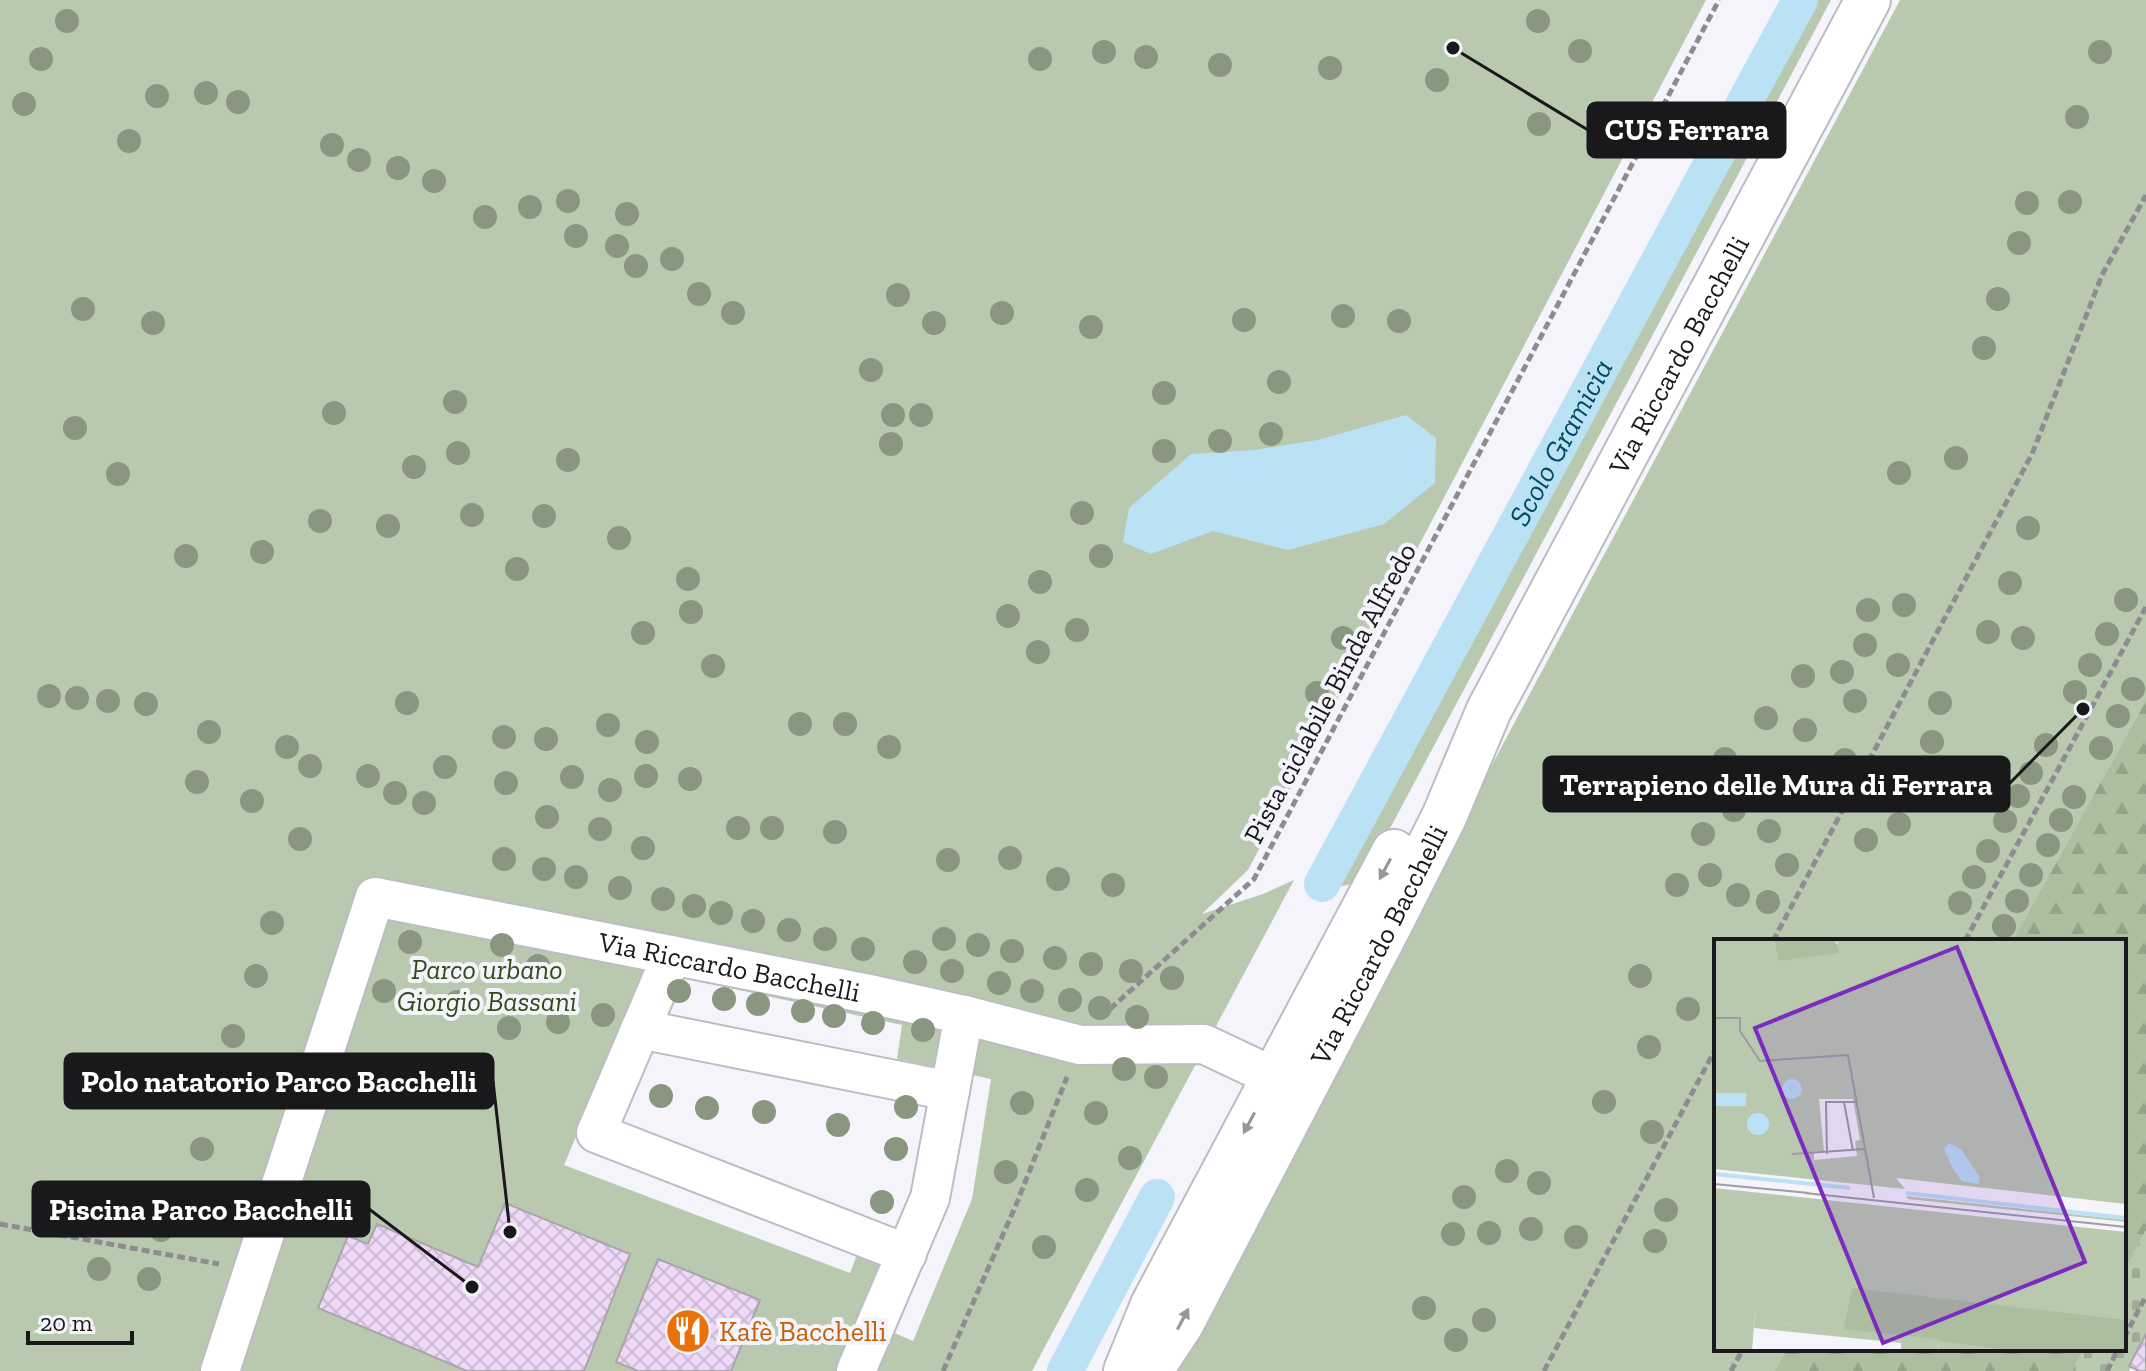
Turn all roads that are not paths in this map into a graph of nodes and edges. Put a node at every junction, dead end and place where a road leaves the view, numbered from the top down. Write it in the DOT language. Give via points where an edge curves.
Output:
graph roads {
  1 [pos="1868,0"];
  2 [pos="672,955"];
  3 [pos="964,1015"];
  4 [pos="640,1029"];
  5 [pos="1288,1083"];
  6 [pos="950,1091"];
  7 [pos="907,1254"];
  8 [pos="220,1371"];
  9 [pos="856,1371"];
  10 [pos="1126,1371"];
  11 [pos="1150,1371"];
  1 -- 5 [label="main road, Via Riccardo Bacchelli" via="1489,710 1405,830"];
  2 -- 3 [label="lane, Via Riccardo Bacchelli"];
  2 -- 4 [label="lane"];
  2 -- 8 [label="lane, Via Riccardo Bacchelli" via="375,897"];
  3 -- 5 [label="lane, Via Riccardo Bacchelli" via="1080,1045 1204,1044"];
  3 -- 6 [label="lane"];
  4 -- 6 [label="lane"];
  4 -- 7 [label="lane" via="596,1133"];
  5 -- 10 [label="main road, Via Riccardo Bacchelli, one-way" via="1153,1305"];
  11 -- 5 [label="main road, Via Riccardo Bacchelli, one-way" via="1181,1324"];
  6 -- 7 [label="lane" via="930,1198"];
  7 -- 9 [label="lane"];
}
